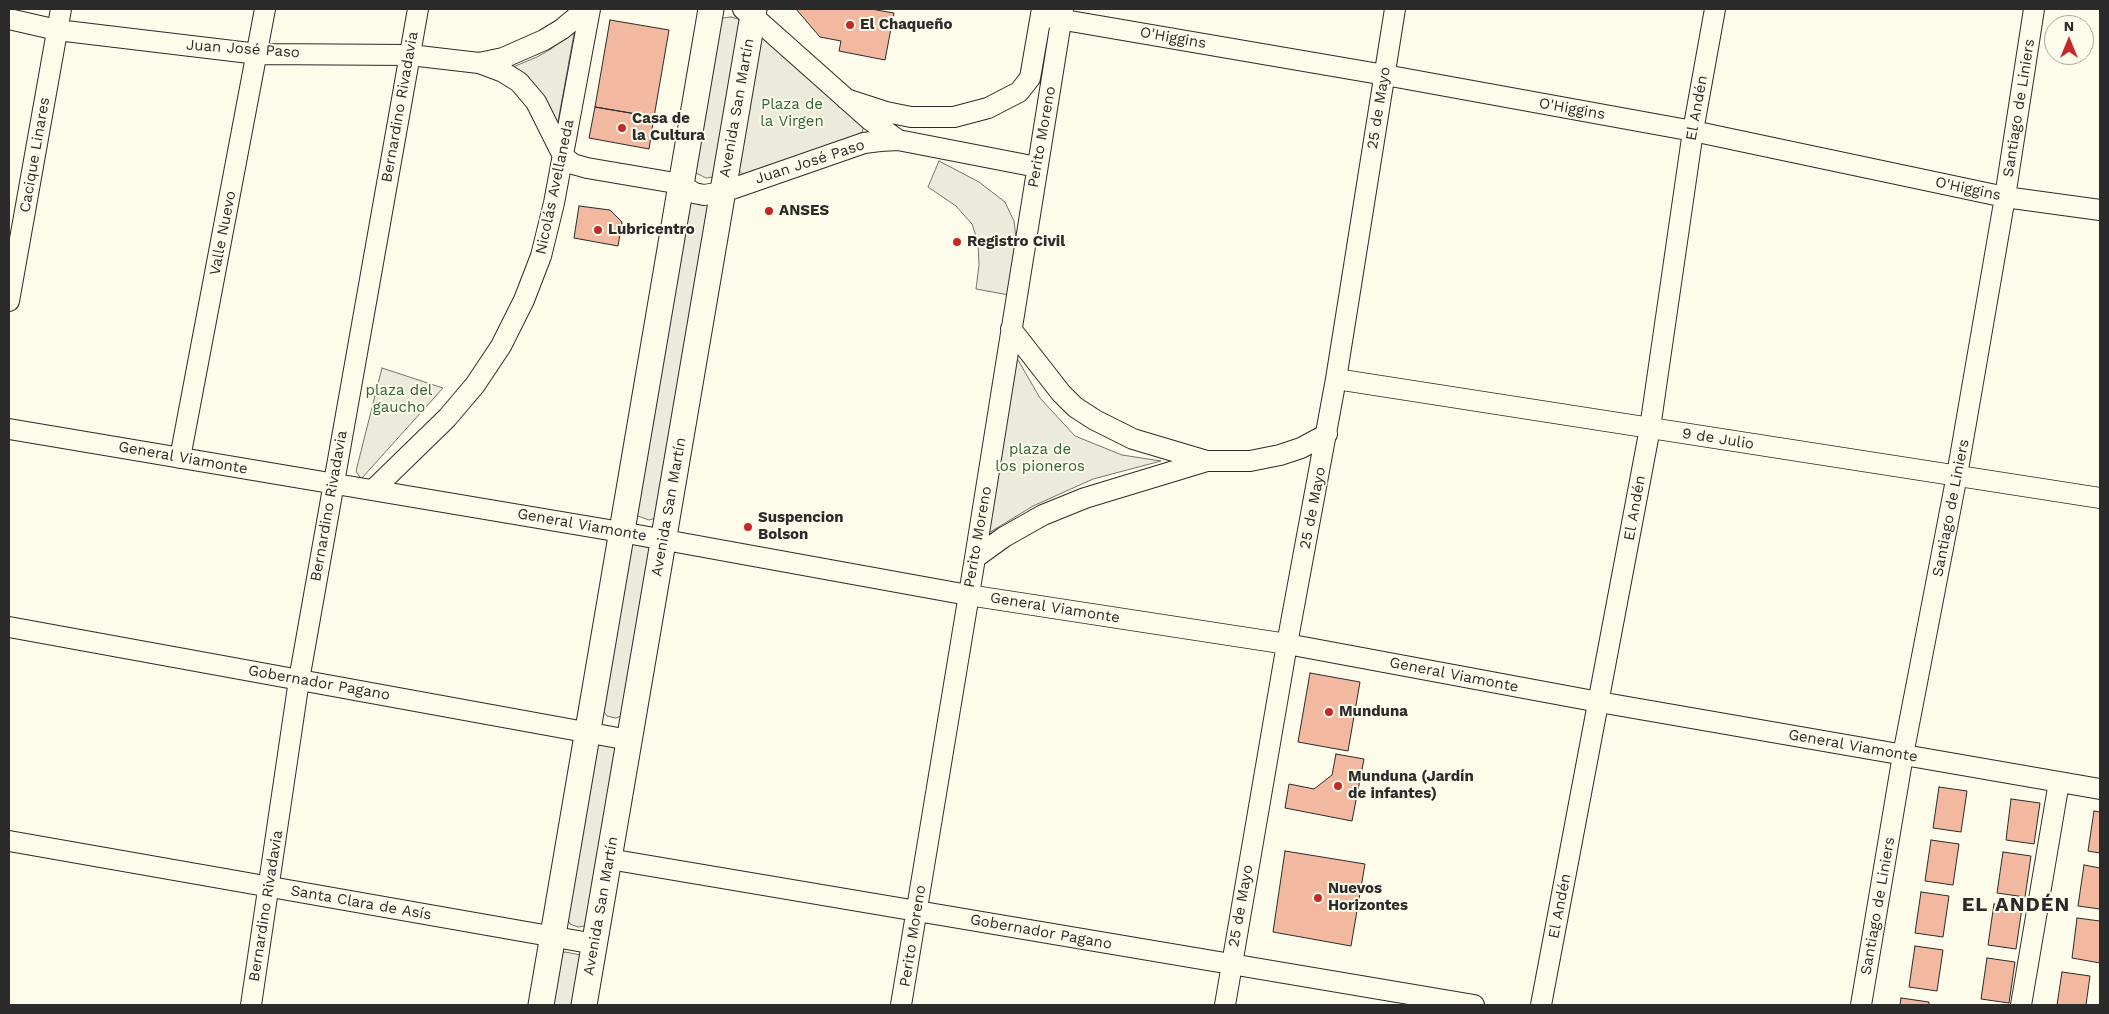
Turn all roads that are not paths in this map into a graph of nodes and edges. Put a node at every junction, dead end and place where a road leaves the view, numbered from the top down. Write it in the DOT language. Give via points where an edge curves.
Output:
graph roads {
  1 [pos="60,9"];
  2 [pos="265,9"];
  3 [pos="418,9"];
  4 [pos="586,9"];
  5 [pos="590,9"];
  6 [pos="711,9"];
  7 [pos="1395,9"];
  8 [pos="1715,9"];
  9 [pos="2034,9"];
  10 [pos="750,11"];
  11 [pos="1042,12"];
  12 [pos="1063,14"];
  13 [pos="9,19"];
  14 [pos="57,30"];
  15 [pos="258,54"];
  16 [pos="410,55"];
  17 [pos="479,63"];
  18 [pos="1384,74"];
  19 [pos="846,99"];
  20 [pos="1693,131"];
  21 [pos="898,140"];
  22 [pos="563,156"];
  23 [pos="1037,167"];
  24 [pos="681,184"];
  25 [pos="723,192"];
  26 [pos="2005,197"];
  27 [pos="2100,210"];
  28 [pos="9,301"];
  29 [pos="1011,329"];
  30 [pos="1336,379"];
  31 [pos="1650,428"];
  32 [pos="9,429"];
  33 [pos="1327,434"];
  34 [pos="180,458"];
  35 [pos="1207,461"];
  36 [pos="1958,476"];
  37 [pos="333,483"];
  38 [pos="373,490"];
  39 [pos="2100,498"];
  40 [pos="621,532"];
  41 [pos="664,539"];
  42 [pos="975,558"];
  43 [pos="968,595"];
  44 [pos="9,626"];
  45 [pos="1287,644"];
  46 [pos="299,680"];
  47 [pos="1599,702"];
  48 [pos="588,732"];
  49 [pos="630,740"];
  50 [pos="1903,755"];
  51 [pos="2059,782"];
  52 [pos="2100,789"];
  53 [pos="9,841"];
  54 [pos="609,859"];
  55 [pos="270,888"];
  56 [pos="917,911"];
  57 [pos="553,937"];
  58 [pos="595,944"];
  59 [pos="1231,964"];
  60 [pos="251,1005"];
  61 [pos="541,1005"];
  62 [pos="584,1005"];
  63 [pos="901,1005"];
  64 [pos="1225,1005"];
  65 [pos="1474,1005"];
  66 [pos="1542,1005"];
  67 [pos="1861,1005"];
  68 [pos="2021,1005"];
  1 -- 14 [label="street, Cacique Linares"];
  2 -- 15 [label="street, Valle Nuevo"];
  3 -- 16 [label="street, Bernardino Rivadavia"];
  4 -- 17 [label="street, Juan José Paso" via="562,29 522,52"];
  5 -- 22 [label="street, Nicolás Avellaneda"];
  6 -- 24 [label="main road"];
  7 -- 18 [label="street, 25 de Mayo"];
  8 -- 20 [label="street, El Andén"];
  9 -- 26 [label="street, Santiago de Liniers"];
  10 -- 19 [label="street, Juan José Paso"];
  10 -- 25 [label="main road, Avenida San Martín"];
  11 -- 12 [label="street, O'Higgins"];
  11 -- 19 [label="street" via="1030,78 1019,92 988,108 954,116 911,117"];
  12 -- 18 [label="street, O'Higgins"];
  12 -- 23 [label="street, Perito Moreno"];
  13 -- 14 [label="street, Juan José Paso"];
  14 -- 15 [label="street, Juan José Paso"];
  14 -- 28 [label="street, Cacique Linares"];
  15 -- 16 [label="street, Juan José Paso"];
  15 -- 34 [label="street, Valle Nuevo"];
  16 -- 17 [label="street, Juan José Paso"];
  16 -- 37 [label="street, Bernardino Rivadavia"];
  17 -- 22 [label="street, Juan José Paso" via="519,82 536,102"];
  18 -- 20 [label="street, O'Higgins"];
  18 -- 30 [label="street, 25 de Mayo"];
  19 -- 21 [label="street, Juan José Paso"];
  20 -- 26 [label="street, O'Higgins"];
  20 -- 31 [label="street, El Andén"];
  21 -- 23 [label="street, Juan José Paso"];
  21 -- 25 [label="street, Juan José Paso" via="864,143"];
  22 -- 24 [label="street, Juan José Paso" via="573,164 587,168"];
  22 -- 38 [label="street, Nicolás Avellaneda" via="541,256 501,346 475,385 447,418"];
  23 -- 29 [label="street, Perito Moreno"];
  24 -- 25 [label="street, Juan José Paso" via="694,193 704,195"];
  24 -- 40 [label="main road"];
  25 -- 41 [label="main road, Avenida San Martín"];
  26 -- 27 [label="street, O'Higgins"];
  26 -- 36 [label="street, Santiago de Liniers"];
  29 -- 35 [label="street" via="1075,407 1133,439"];
  29 -- 42 [label="street, Perito Moreno"];
  30 -- 31 [label="street, 9 de Julio"];
  30 -- 33 [label="street, 25 de Mayo"];
  31 -- 36 [label="street, 9 de Julio"];
  31 -- 47 [label="street, El Andén"];
  32 -- 34 [label="street, General Viamonte"];
  33 -- 35 [label="street" via="1280,455 1250,461"];
  33 -- 45 [label="street, 25 de Mayo"];
  34 -- 37 [label="street, General Viamonte"];
  35 -- 42 [label="street" via="1085,498 1043,516"];
  36 -- 39 [label="street, 9 de Julio"];
  36 -- 50 [label="street, Santiago de Liniers"];
  37 -- 38 [label="street, General Viamonte"];
  37 -- 46 [label="street, Bernardino Rivadavia"];
  38 -- 40 [label="street, General Viamonte"];
  40 -- 41 [label="street, General Viamonte"];
  40 -- 48 [label="main road"];
  41 -- 43 [label="street, General Viamonte"];
  41 -- 49 [label="main road, Avenida San Martín"];
  42 -- 43 [label="street, Perito Moreno"];
  43 -- 45 [label="street, General Viamonte"];
  43 -- 56 [label="street, Perito Moreno"];
  44 -- 46 [label="street, Gobernador Pagano"];
  45 -- 47 [label="street, General Viamonte"];
  45 -- 59 [label="street, 25 de Mayo"];
  46 -- 48 [label="street, Gobernador Pagano"];
  46 -- 55 [label="street, Bernardino Rivadavia"];
  47 -- 50 [label="street, General Viamonte"];
  47 -- 66 [label="street, El Andén"];
  48 -- 49 [label="street, Gobernador Pagano"];
  48 -- 57 [label="main road"];
  49 -- 54 [label="main road, Avenida San Martín"];
  50 -- 51 [label="street, General Viamonte"];
  50 -- 67 [label="street, Santiago de Liniers"];
  51 -- 52 [label="street, General Viamonte"];
  51 -- 68 [label="street"];
  53 -- 55 [label="street, Santa Clara de Asís"];
  54 -- 56 [label="street, Gobernador Pagano"];
  54 -- 58 [label="main road, Avenida San Martín"];
  55 -- 57 [label="street, Santa Clara de Asís"];
  55 -- 60 [label="street, Bernardino Rivadavia"];
  56 -- 59 [label="street, Gobernador Pagano"];
  56 -- 63 [label="street, Perito Moreno"];
  57 -- 58 [label="street, Santa Clara de Asís"];
  57 -- 61 [label="main road"];
  58 -- 62 [label="main road, Avenida San Martín"];
  59 -- 64 [label="street, 25 de Mayo"];
  59 -- 65 [label="street, Gobernador Pagano"];
}
